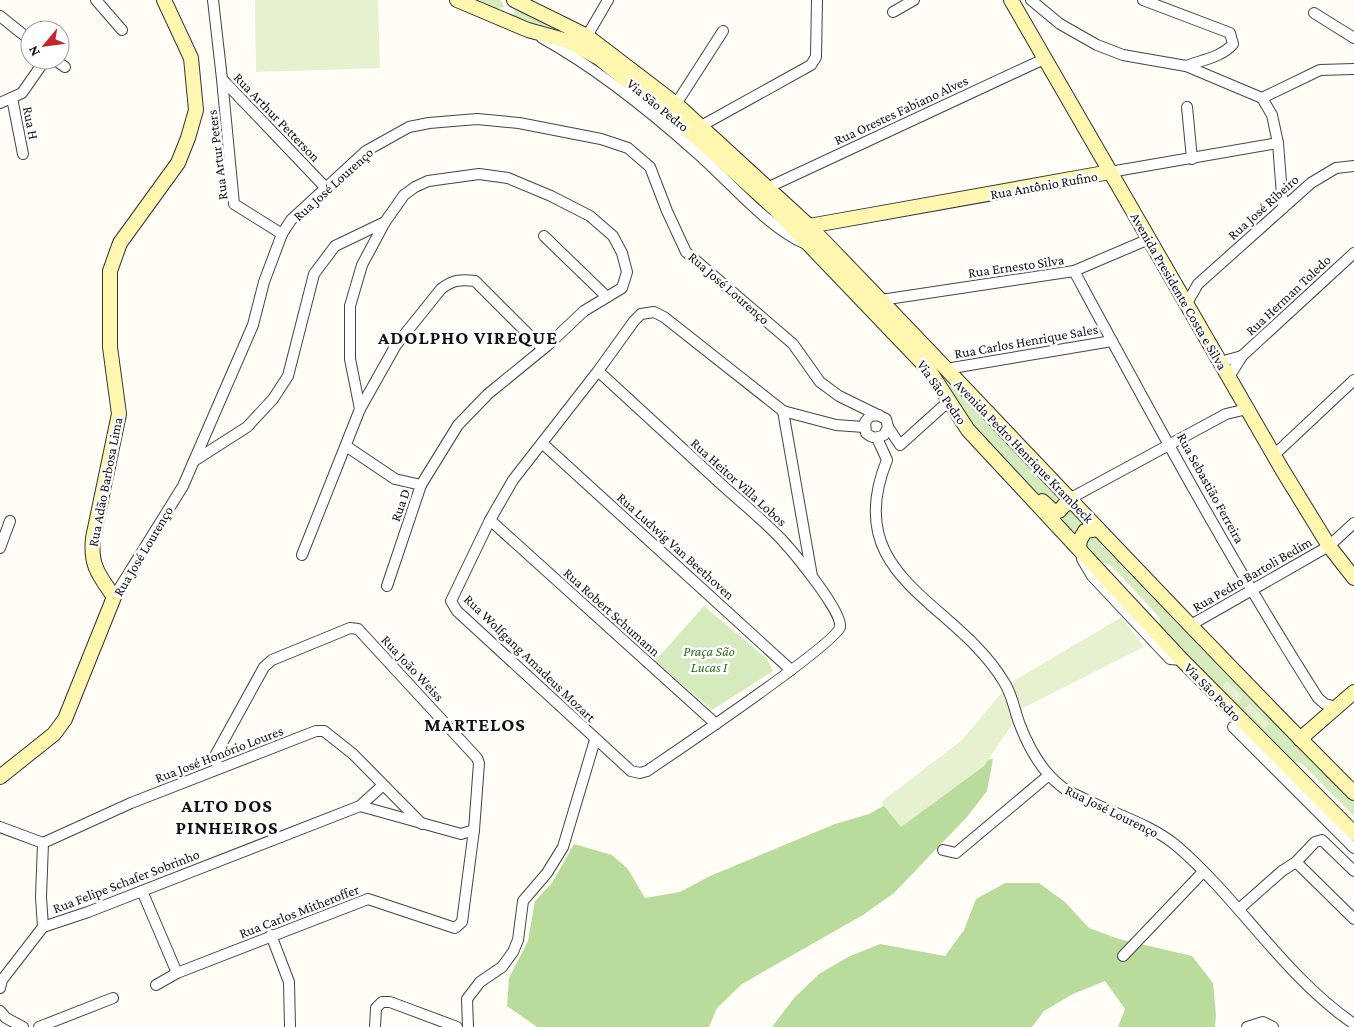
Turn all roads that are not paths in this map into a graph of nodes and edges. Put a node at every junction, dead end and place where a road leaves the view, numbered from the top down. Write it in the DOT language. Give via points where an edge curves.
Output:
graph roads {
  1 [pos="96,0"];
  2 [pos="213,0"];
  3 [pos="457,0"];
  4 [pos="471,0"];
  5 [pos="514,0"];
  6 [pos="608,0"];
  7 [pos="914,0"];
  8 [pos="1011,0"];
  9 [pos="1031,0"];
  10 [pos="1142,0"];
  11 [pos="167,1"];
  12 [pos="814,1"];
  13 [pos="892,12"];
  14 [pos="1314,13"];
  15 [pos="0,16"];
  16 [pos="122,30"];
  17 [pos="723,31"];
  18 [pos="20,32"];
  19 [pos="587,36"];
  20 [pos="1354,38"];
  21 [pos="1044,58"];
  22 [pos="1186,66"];
  23 [pos="1354,69"];
  24 [pos="38,70"];
  25 [pos="222,79"];
  26 [pos="12,98"];
  27 [pos="1262,98"];
  28 [pos="0,103"];
  29 [pos="676,104"];
  30 [pos="1187,107"];
  31 [pos="701,126"];
  32 [pos="1278,143"];
  33 [pos="23,154"];
  34 [pos="1192,159"];
  35 [pos="1354,166"];
  36 [pos="1110,172"];
  37 [pos="326,187"];
  38 [pos="770,187"];
  39 [pos="1283,208"];
  40 [pos="385,222"];
  41 [pos="810,226"];
  42 [pos="282,234"];
  43 [pos="544,236"];
  44 [pos="1149,239"];
  45 [pos="1354,253"];
  46 [pos="1074,271"];
  47 [pos="1198,284"];
  48 [pos="1178,288"];
  49 [pos="607,297"];
  50 [pos="881,300"];
  51 [pos="1186,303"];
  52 [pos="1112,341"];
  53 [pos="543,349"];
  54 [pos="1242,356"];
  55 [pos="1220,362"];
  56 [pos="946,369"];
  57 [pos="598,371"];
  58 [pos="1229,377"];
  59 [pos="1354,380"];
  60 [pos="950,400"];
  61 [pos="851,401"];
  62 [pos="1243,403"];
  63 [pos="360,409"];
  64 [pos="783,411"];
  65 [pos="879,415"];
  66 [pos="865,425"];
  67 [pos="888,427"];
  68 [pos="1291,436"];
  69 [pos="876,438"];
  70 [pos="1264,439"];
  71 [pos="542,443"];
  72 [pos="980,443"];
  73 [pos="1170,444"];
  74 [pos="900,445"];
  75 [pos="346,446"];
  76 [pos="1274,455"];
  77 [pos="887,460"];
  78 [pos="194,461"];
  79 [pos="421,485"];
  80 [pos="1071,498"];
  81 [pos="490,520"];
  82 [pos="10,521"];
  83 [pos="1354,523"];
  84 [pos="1098,529"];
  85 [pos="1329,546"];
  86 [pos="0,548"];
  87 [pos="1079,548"];
  88 [pos="302,555"];
  89 [pos="812,576"];
  90 [pos="1354,578"];
  91 [pos="387,586"];
  92 [pos="1252,590"];
  93 [pos="114,597"];
  94 [pos="1190,626"];
  95 [pos="840,628"];
  96 [pos="791,670"];
  97 [pos="1354,692"];
  98 [pos="1336,707"];
  99 [pos="716,724"];
  100 [pos="1233,727"];
  101 [pos="1300,739"];
  102 [pos="595,740"];
  103 [pos="218,768"];
  104 [pos="1049,775"];
  105 [pos="0,777"];
  106 [pos="382,786"];
  107 [pos="1354,793"];
  108 [pos="402,805"];
  109 [pos="360,806"];
  110 [pos="393,814"];
  111 [pos="422,824"];
  112 [pos="0,827"];
  113 [pos="474,830"];
  114 [pos="1354,833"];
  115 [pos="42,843"];
  116 [pos="1354,848"];
  117 [pos="943,850"];
  118 [pos="1296,862"];
  119 [pos="1354,871"];
  120 [pos="1203,872"];
  121 [pos="142,891"];
  122 [pos="1240,909"];
  123 [pos="1352,911"];
  124 [pos="43,927"];
  125 [pos="456,928"];
  126 [pos="271,936"];
  127 [pos="1123,956"];
  128 [pos="177,973"];
  129 [pos="156,985"];
  130 [pos="0,988"];
  131 [pos="113,998"];
  132 [pos="0,1011"];
  133 [pos="1354,1024"];
  134 [pos="23,1027"];
  135 [pos="39,1027"];
  136 [pos="290,1027"];
  137 [pos="375,1027"];
  138 [pos="457,1027"];
  139 [pos="468,1027"];
  140 [pos="1246,1027"];
  141 [pos="1273,1027"];
  1 -- 16 [label="street"];
  2 -- 25 [label="street, Rua Arthur Petterson"];
  3 -- 60 [label="main road, Via São Pedro" via="528,30 568,41 599,58 693,134 813,247 929,370"];
  4 -- 5 [label="main road" via="500,12 508,10"];
  5 -- 19 [label="main road, Avenida Pedro Henrique Krambeck"];
  6 -- 19 [label="street"];
  7 -- 13 [label="street"];
  8 -- 21 [label="main road, Avenida Presidente Costa e Silva"];
  9 -- 22 [label="street" via="1060,24 1097,45 1123,55"];
  10 -- 22 [label="street" via="1230,33 1233,44 1229,49"];
  11 -- 93 [label="main road, Rua Adão Barbosa Lima" via="191,58 196,110 178,163 120,243 110,271 110,347 119,414 91,556"];
  12 -- 31 [label="street" via="816,57 811,66"];
  14 -- 20 [label="street"];
  15 -- 18 [label="street"];
  17 -- 29 [label="street"];
  19 -- 29 [label="main road, Avenida Pedro Henrique Krambeck"];
  21 -- 36 [label="main road, Avenida Presidente Costa e Silva"];
  21 -- 38 [label="street, Rua Orestes Fabiano Alves"];
  22 -- 27 [label="street"];
  23 -- 27 [label="street" via="1320,70"];
  24 -- 26 [label="street" via="22,93"];
  25 -- 37 [label="street, Rua Arthur Petterson"];
  25 -- 42 [label="street, Rua Artur Peters" via="234,204"];
  26 -- 28 [label="street"];
  26 -- 33 [label="street, Rua H"];
  27 -- 32 [label="street" via="1272,115"];
  29 -- 31 [label="main road, Avenida Pedro Henrique Krambeck"];
  30 -- 34 [label="street"];
  31 -- 38 [label="main road, Avenida Pedro Henrique Krambeck"];
  32 -- 34 [label="street, Rua Antônio Rufino"];
  32 -- 39 [label="street"];
  34 -- 36 [label="street, Rua Antônio Rufino"];
  35 -- 39 [label="street, Rua José Ribeiro" via="1336,168 1323,174"];
  36 -- 41 [label="main road, Rua Antônio Rufino"];
  36 -- 44 [label="main road, Avenida Presidente Costa e Silva"];
  37 -- 42 [label="street, Rua José Lourenço" via="291,220"];
  37 -- 61 [label="street, Rua José Lourenço" via="383,140 409,127 429,123 477,119 519,123 601,139 628,148 650,167 686,252 793,344 820,382"];
  38 -- 41 [label="main road, Avenida Pedro Henrique Krambeck"];
  39 -- 47 [label="street, Rua José Ribeiro"];
  40 -- 49 [label="street" via="404,195 428,181 479,174 508,178 590,216 613,236 627,272 622,288"];
  40 -- 63 [label="street" via="362,265 350,306 350,359"];
  40 -- 78 [label="street" via="335,246 314,274 288,376 273,399 247,426"];
  41 -- 50 [label="main road, Avenida Pedro Henrique Krambeck"];
  42 -- 78 [label="street, Rua José Lourenço" via="264,282 253,325"];
  43 -- 49 [label="street"];
  44 -- 46 [label="street, Rua Ernesto Silva"];
  44 -- 48 [label="main road, Avenida Presidente Costa e Silva"];
  45 -- 54 [label="street, Rua Herman Toledo"];
  46 -- 50 [label="street, Rua Ernesto Silva"];
  46 -- 52 [label="street, Rua Sebastião Ferreira"];
  47 -- 48 [label="street"];
  47 -- 51 [label="street, Rua José Ribeiro"];
  48 -- 51 [label="main road, Avenida Presidente Costa e Silva"];
  49 -- 53 [label="street" via="584,311"];
  50 -- 56 [label="main road, Avenida Pedro Henrique Krambeck"];
  51 -- 55 [label="main road, Avenida Presidente Costa e Silva"];
  52 -- 56 [label="street, Rua Carlos Henrique Sales"];
  52 -- 73 [label="street, Rua Sebastião Ferreira"];
  53 -- 63 [label="street" via="475,281 462,279 450,282 441,288 396,345"];
  53 -- 79 [label="street" via="488,394 458,425"];
  54 -- 55 [label="street, Rua Herman Toledo"];
  54 -- 58 [label="street, Rua Herman Toledo"];
  55 -- 58 [label="main road, Avenida Presidente Costa e Silva"];
  56 -- 80 [label="main road, Avenida Pedro Henrique Krambeck"];
  57 -- 64 [label="street, Rua Wolfgang Amadeus Mozart" via="634,321 641,314 654,312"];
  57 -- 71 [label="street, Rua Wolfgang Amadeus Mozart"];
  57 -- 89 [label="street, Rua Heitor Villa Lobos" via="781,539"];
  58 -- 62 [label="main road, Avenida Presidente Costa e Silva"];
  59 -- 68 [label="street"];
  60 -- 72 [label="main road, Via São Pedro"];
  60 -- 74 [label="street, Rua José Lourenço"];
  61 -- 65 [label="street, Rua José Lourenço"];
  61 -- 66 [label="street, Rua José Lourenço"];
  62 -- 70 [label="main road, Avenida Presidente Costa e Silva"];
  62 -- 73 [label="street"];
  63 -- 75 [label="street"];
  64 -- 66 [label="street, Rua Wolfgang Amadeus Mozart" via="836,425"];
  64 -- 89 [label="street"];
  65 -- 66 [label="street" via="870,416"];
  65 -- 67 [label="street" via="886,419"];
  66 -- 69 [label="street" via="871,437"];
  67 -- 69 [label="street" via="884,435"];
  67 -- 74 [label="street"];
  68 -- 70 [label="street"];
  68 -- 76 [label="street"];
  69 -- 77 [label="street"];
  70 -- 76 [label="main road, Avenida Presidente Costa e Silva"];
  71 -- 81 [label="street, Rua Wolfgang Amadeus Mozart" via="513,480"];
  71 -- 96 [label="street, Rua Ludwig Van Beethoven"];
  72 -- 80 [label="main road" via="988,446 1049,509 1059,511"];
  72 -- 87 [label="main road, Via São Pedro"];
  73 -- 80 [label="street"];
  73 -- 92 [label="street, Rua Sebastião Ferreira"];
  74 -- 77 [label="street, Rua José Lourenço"];
  75 -- 79 [label="street, Rua D" via="395,478"];
  75 -- 88 [label="street"];
  76 -- 85 [label="main road, Avenida Presidente Costa e Silva"];
  77 -- 104 [label="street, Rua José Lourenço" via="877,484 875,516 879,542 894,570 977,649 1004,681 1014,700 1020,725 1039,764"];
  78 -- 93 [label="street, Rua José Lourenço" via="183,486"];
  79 -- 91 [label="street, Rua D"];
  80 -- 84 [label="main road, Avenida Pedro Henrique Krambeck"];
  81 -- 99 [label="street, Rua Robert Schumann"];
  81 -- 102 [label="street, Rua Wolfgang Amadeus Mozart" via="451,600 453,606"];
  82 -- 86 [label="street"];
  83 -- 85 [label="street, Rua Pedro Bartoli Bedim"];
  84 -- 87 [label="main road" via="1085,531"];
  84 -- 94 [label="main road, Avenida Pedro Henrique Krambeck"];
  85 -- 90 [label="main road, Avenida Presidente Costa e Silva"];
  85 -- 92 [label="street, Rua Pedro Bartoli Bedim"];
  87 -- 114 [label="main road, Via São Pedro" via="1182,660"];
  89 -- 95 [label="street, Rua Heitor Villa Lobos" via="840,619"];
  92 -- 94 [label="street, Rua Pedro Bartoli Bedim"];
  92 -- 98 [label="street, Rua Sebastião Ferreira" via="1318,698"];
  93 -- 105 [label="main road, Rua José Lourenço" via="65,720 54,734"];
  94 -- 101 [label="main road, Avenida Pedro Henrique Krambeck"];
  95 -- 96 [label="street, Rua Wolfgang Amadeus Mozart" via="833,638"];
  96 -- 99 [label="street, Rua Wolfgang Amadeus Mozart"];
  97 -- 98 [label="main road"];
  98 -- 101 [label="main road"];
  99 -- 102 [label="street, Rua Wolfgang Amadeus Mozart" via="647,772 640,773 631,770"];
  100 -- 116 [label="street"];
  101 -- 107 [label="main road, Avenida Pedro Henrique Krambeck"];
  102 -- 139 [label="street" via="562,847 523,901 518,940 513,952 502,967 480,982 467,999"];
  103 -- 106 [label="street, Rua José Honório Loures" via="316,731 324,731 353,754"];
  103 -- 113 [label="street, Rua João Weiss" via="215,756 264,667 272,660 355,628 477,758 480,769"];
  103 -- 115 [label="street, Rua José Honório Loures"];
  104 -- 117 [label="street" via="956,853"];
  104 -- 120 [label="street, Rua José Lourenço" via="1062,787 1160,834"];
  106 -- 108 [label="street, Rua José Honório Loures"];
  106 -- 109 [label="street"];
  108 -- 110 [label="street"];
  108 -- 111 [label="street, Rua José Honório Loures"];
  109 -- 110 [label="street"];
  109 -- 121 [label="street, Rua Felipe Schafer Sobrinho"];
  110 -- 111 [label="street"];
  111 -- 113 [label="street" via="461,834"];
  112 -- 115 [label="street"];
  113 -- 125 [label="street, Rua João Weiss" via="462,922"];
  115 -- 124 [label="street"];
  118 -- 119 [label="street" via="1315,842 1322,840"];
  118 -- 122 [label="street"];
  118 -- 123 [label="street"];
  120 -- 122 [label="street, Rua José Lourenço"];
  120 -- 127 [label="street"];
  121 -- 124 [label="street, Rua Felipe Schafer Sobrinho"];
  121 -- 128 [label="street"];
  122 -- 133 [label="street, Rua José Lourenço" via="1319,997"];
  124 -- 130 [label="street" via="2,980"];
  125 -- 126 [label="street, Rua Carlos Mitheroffer" via="368,899"];
  126 -- 128 [label="street, Rua Carlos Mitheroffer"];
  126 -- 136 [label="street" via="289,982"];
  128 -- 129 [label="street, Rua Carlos Mitheroffer"];
  131 -- 135 [label="street"];
  132 -- 134 [label="street"];
  137 -- 138 [label="street" via="376,1008 382,1002 390,1002"];
  140 -- 141 [label="street" via="1263,1022"];
}
